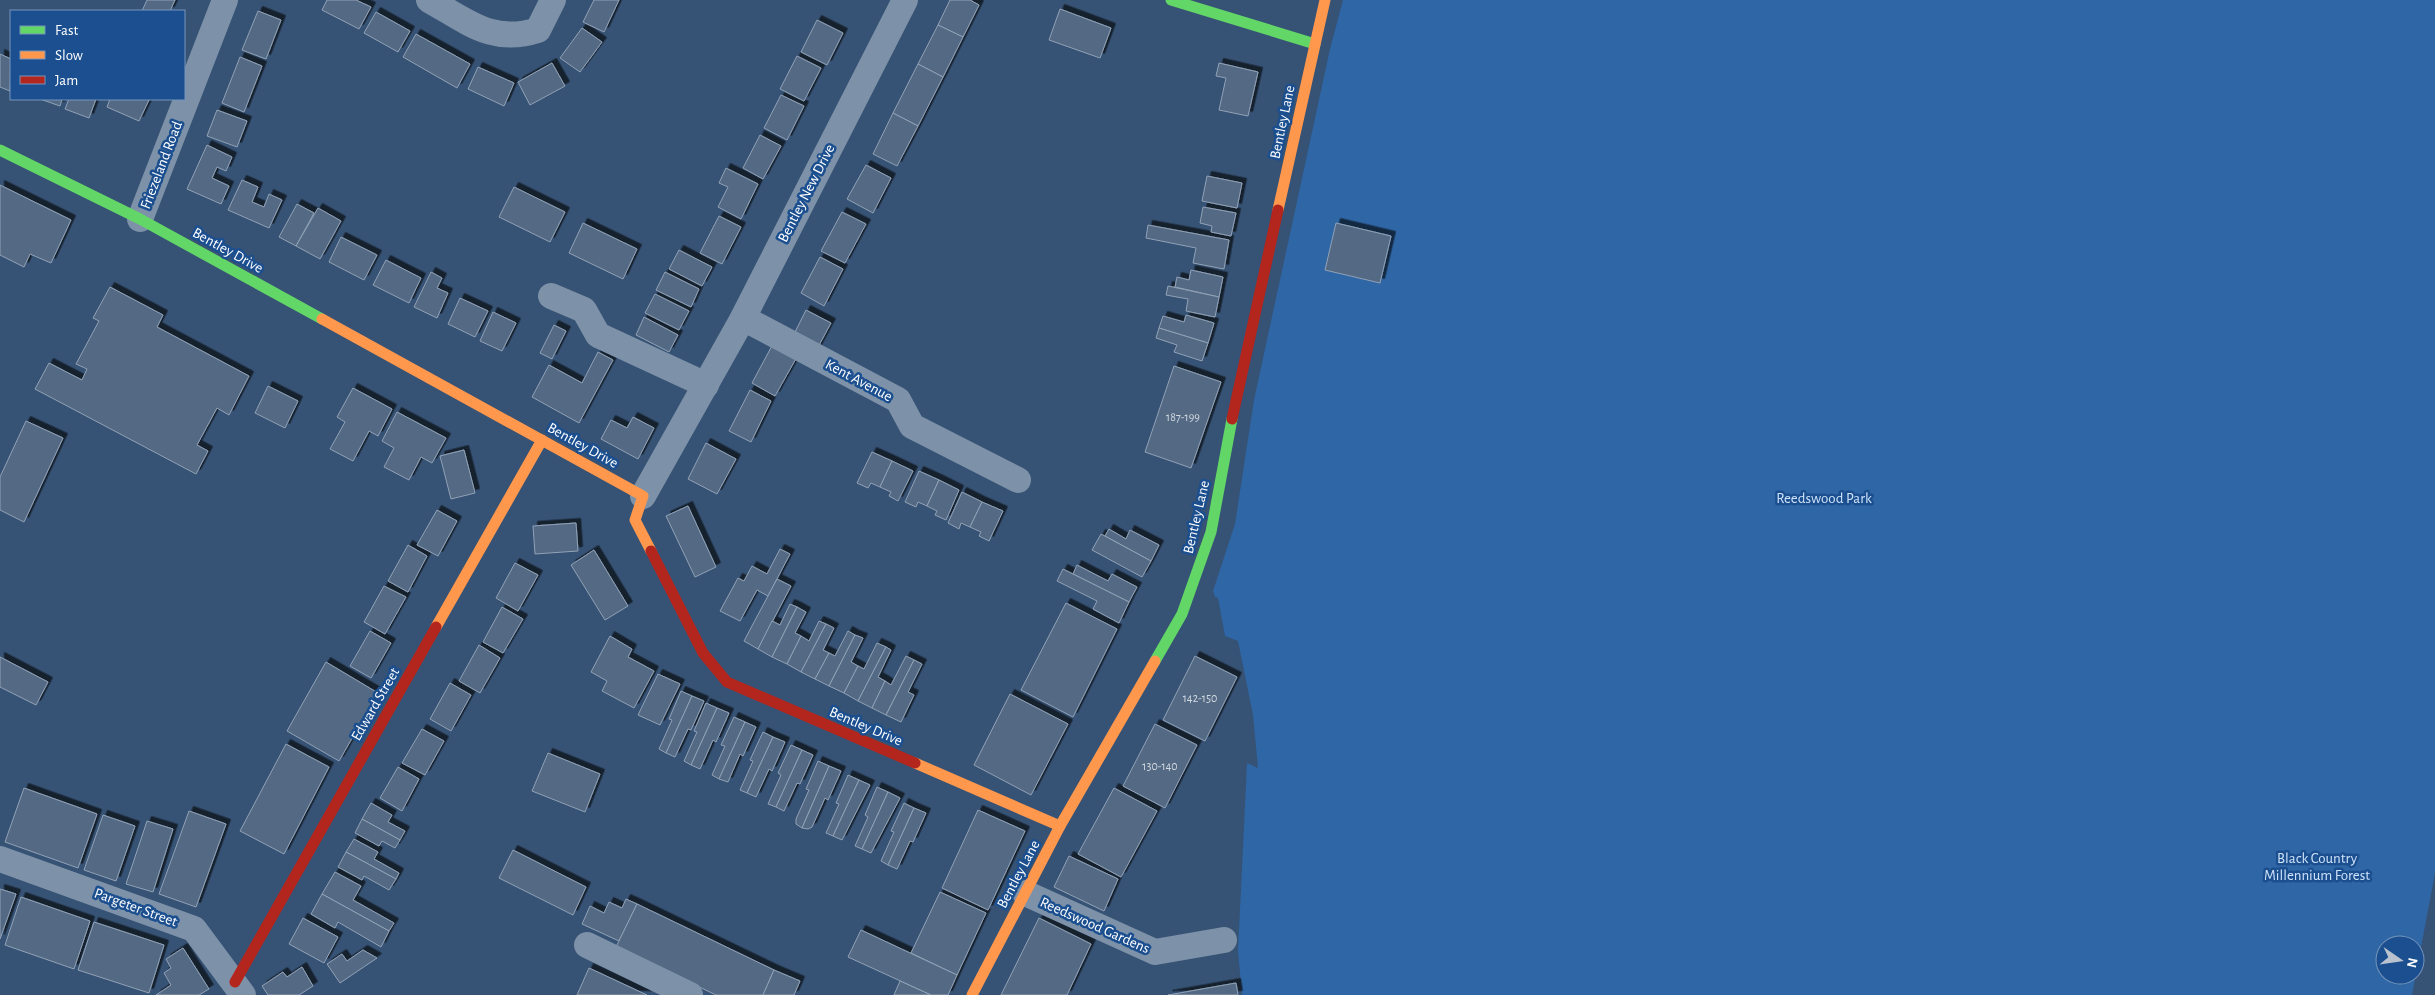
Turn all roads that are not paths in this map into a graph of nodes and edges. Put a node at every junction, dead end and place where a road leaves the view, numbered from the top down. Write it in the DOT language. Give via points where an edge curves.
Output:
graph roads {
  1 [pos="225,0"];
  2 [pos="429,0"];
  3 [pos="553,0"];
  4 [pos="905,0"];
  5 [pos="1171,0"];
  6 [pos="1325,0"];
  7 [pos="1315,44"];
  8 [pos="0,150"];
  9 [pos="140,219"];
  10 [pos="551,296"];
  11 [pos="743,318"];
  12 [pos="706,385"];
  13 [pos="542,440"];
  14 [pos="1018,480"];
  15 [pos="643,496"];
  16 [pos="1060,826"];
  17 [pos="0,860"];
  18 [pos="1024,893"];
  19 [pos="1224,940"];
  20 [pos="587,945"];
  21 [pos="239,989"];
  22 [pos="690,995"];
  23 [pos="972,995"];
  1 -- 9 [label="street, Friezeland Road"];
  2 -- 3 [label="street" via="492,34 521,35 538,30"];
  4 -- 11 [label="street, Bentley New Drive"];
  5 -- 7 [label="street"];
  6 -- 7 [label="street, Bentley Lane"];
  7 -- 16 [label="street, Bentley Lane" via="1208,541 1182,614"];
  8 -- 9 [label="street, Bentley Drive"];
  9 -- 13 [label="street, Bentley Drive"];
  10 -- 12 [label="street" via="584,310 598,335"];
  11 -- 12 [label="street, Bentley New Drive"];
  11 -- 14 [label="street, Kent Avenue" via="898,400 912,426"];
  12 -- 15 [label="street, Bentley New Drive"];
  13 -- 15 [label="street, Bentley Drive"];
  13 -- 21 [label="street, Edward Street"];
  15 -- 16 [label="street, Bentley Drive" via="634,520 704,653 727,682"];
  16 -- 18 [label="street, Bentley Lane"];
  17 -- 21 [label="street, Pargeter Street" via="194,929"];
  18 -- 19 [label="street, Reedswood Gardens" via="1155,952"];
  18 -- 23 [label="street, Bentley Lane"];
  20 -- 22 [label="street"];
}
